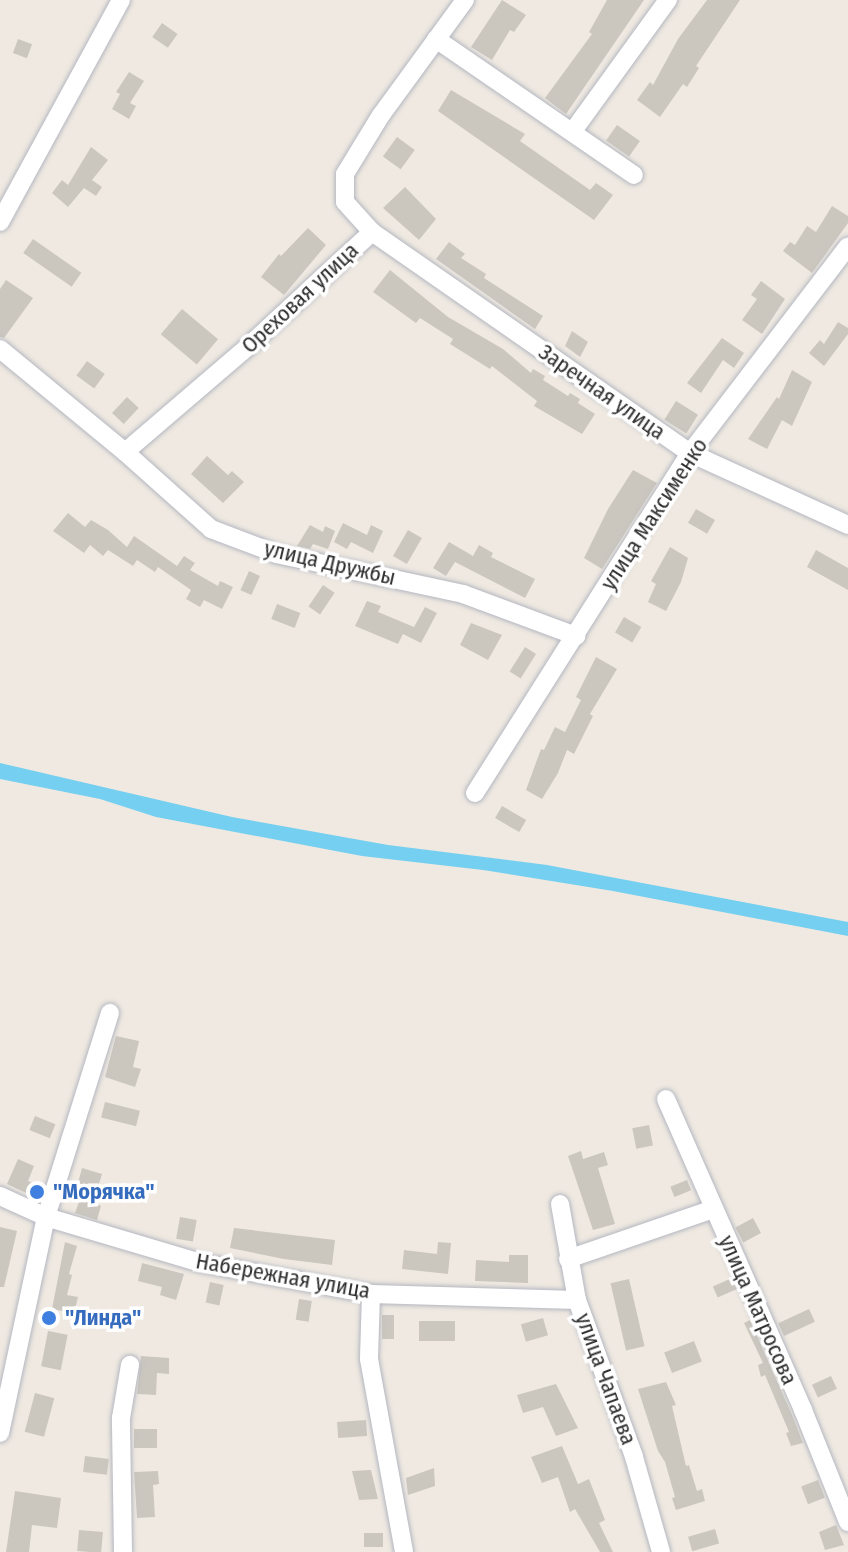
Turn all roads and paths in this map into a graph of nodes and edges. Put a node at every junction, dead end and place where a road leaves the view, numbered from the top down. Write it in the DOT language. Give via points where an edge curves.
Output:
graph roads {
  1 [pos="121,0"];
  2 [pos="465,0"];
  3 [pos="668,0"];
  4 [pos="436,39"];
  5 [pos="573,131"];
  6 [pos="634,175"];
  7 [pos="0,222"];
  8 [pos="372,232"];
  9 [pos="848,246"];
  10 [pos="0,349"];
  11 [pos="125,452"];
  12 [pos="690,453"];
  13 [pos="848,525"];
  14 [pos="576,636"];
  15 [pos="475,793"];
  16 [pos="110,1013"];
  17 [pos="666,1099"];
  18 [pos="0,1196"];
  19 [pos="560,1204"];
  20 [pos="713,1209"];
  21 [pos="46,1217"];
  22 [pos="568,1259"];
  23 [pos="371,1294"];
  24 [pos="577,1300"];
  25 [pos="130,1365"];
  26 [pos="0,1431"];
  27 [pos="848,1522"];
  28 [pos="123,1552"];
  29 [pos="404,1552"];
  30 [pos="661,1552"];
  1 -- 7 [label="street"];
  2 -- 4 [label="street, Ореховая улица"];
  3 -- 5 [label="street"];
  4 -- 5 [label="street"];
  4 -- 8 [label="street, Ореховая улица" via="345,174 345,202"];
  5 -- 6 [label="street"];
  8 -- 11 [label="street, Ореховая улица"];
  8 -- 12 [label="street, Заречная улица"];
  9 -- 12 [label="street, улица Максименко"];
  10 -- 11 [label="street, улица Дружбы"];
  11 -- 14 [label="street, улица Дружбы" via="211,529 277,554 463,594"];
  12 -- 13 [label="street, Заречная улица"];
  12 -- 14 [label="street, улица Максименко"];
  14 -- 15 [label="street, улица Максименко"];
  16 -- 21 [label="street"];
  17 -- 20 [label="street, улица Матросова"];
  18 -- 21 [label="street, Набережная улица"];
  19 -- 22 [label="street, улица Чапаева"];
  20 -- 22 [label="street"];
  20 -- 27 [label="street, улица Матросова"];
  21 -- 23 [label="street, Набережная улица" via="201,1263"];
  21 -- 26 [label="street"];
  22 -- 24 [label="street, улица Чапаева"];
  23 -- 24 [label="street, Набережная улица"];
  23 -- 29 [label="street" via="369,1359"];
  24 -- 30 [label="street, улица Чапаева" via="634,1457"];
  25 -- 28 [label="street" via="121,1418"];
}
